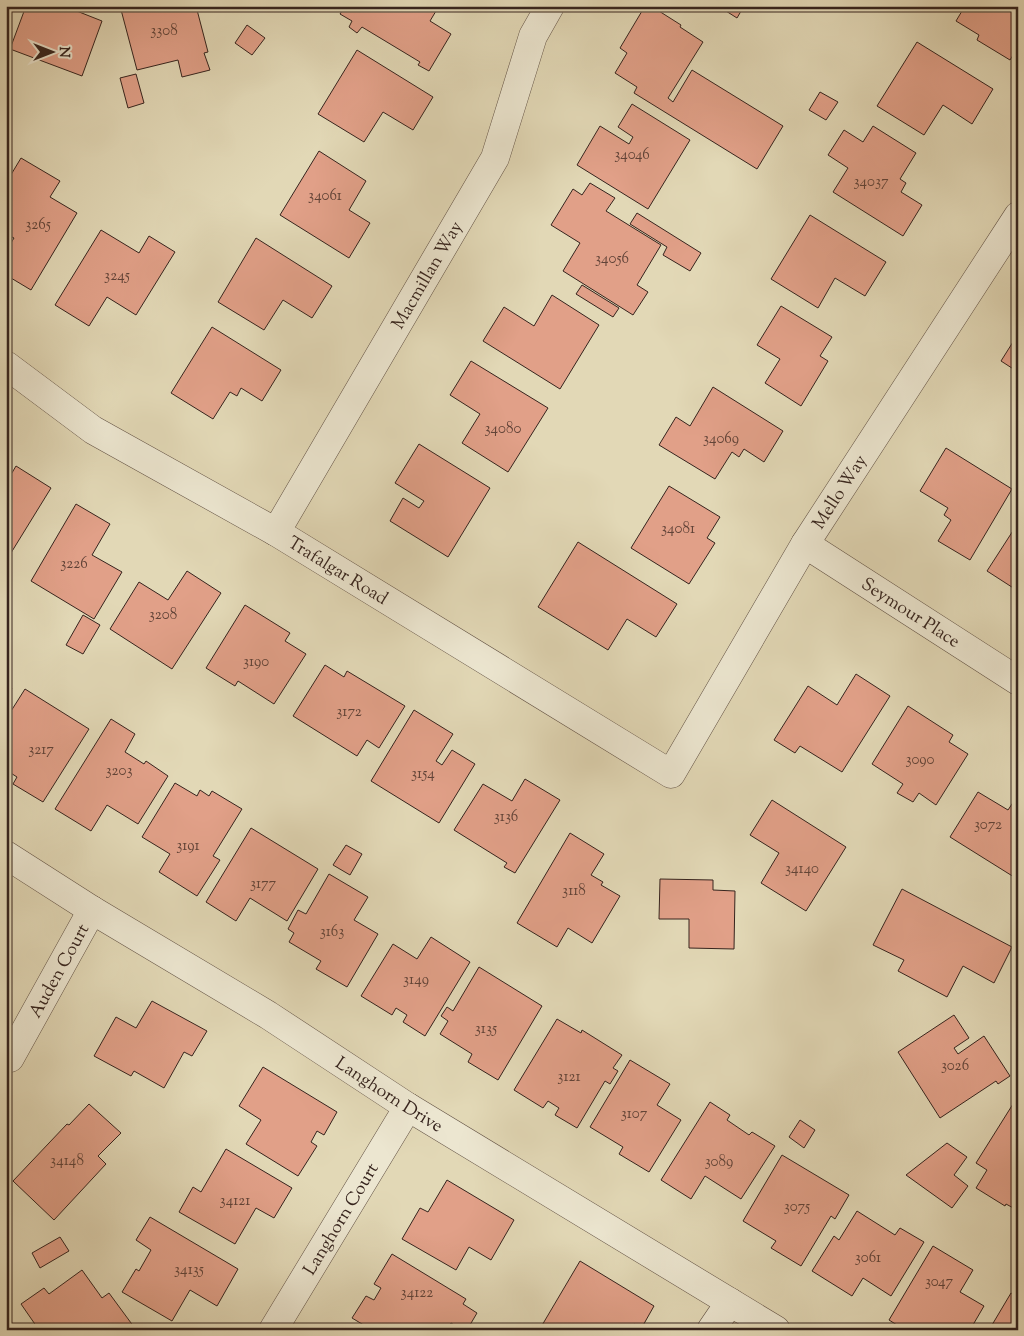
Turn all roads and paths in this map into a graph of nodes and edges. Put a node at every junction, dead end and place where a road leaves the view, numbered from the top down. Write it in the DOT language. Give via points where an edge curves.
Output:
graph roads {
  1 [pos="550,6"];
  2 [pos="1018,216"];
  3 [pos="6,365"];
  4 [pos="276,532"];
  5 [pos="805,544"];
  6 [pos="1018,681"];
  7 [pos="671,774"];
  8 [pos="6,855"];
  9 [pos="92,910"];
  10 [pos="10,1058"];
  11 [pos="408,1107"];
  12 [pos="730,1302"];
  13 [pos="272,1330"];
  14 [pos="712,1330"];
  15 [pos="776,1330"];
  1 -- 4 [label="street, Macmillan Way" via="533,36 495,158"];
  2 -- 5 [label="street, Mello Way"];
  3 -- 4 [label="street, Trafalgar Road" via="93,430"];
  4 -- 7 [label="street, Trafalgar Road"];
  5 -- 6 [label="street, Seymour Place"];
  5 -- 7 [label="street, Mello Way"];
  8 -- 9 [label="street, Langhorn Drive"];
  9 -- 10 [label="street, Auden Court"];
  9 -- 11 [label="street, Langhorn Drive" via="268,1015"];
  11 -- 12 [label="street, Langhorn Drive"];
  11 -- 13 [label="street, Langhorn Court"];
  12 -- 14 [label="street"];
  12 -- 15 [label="street, Langhorn Drive"];
}
